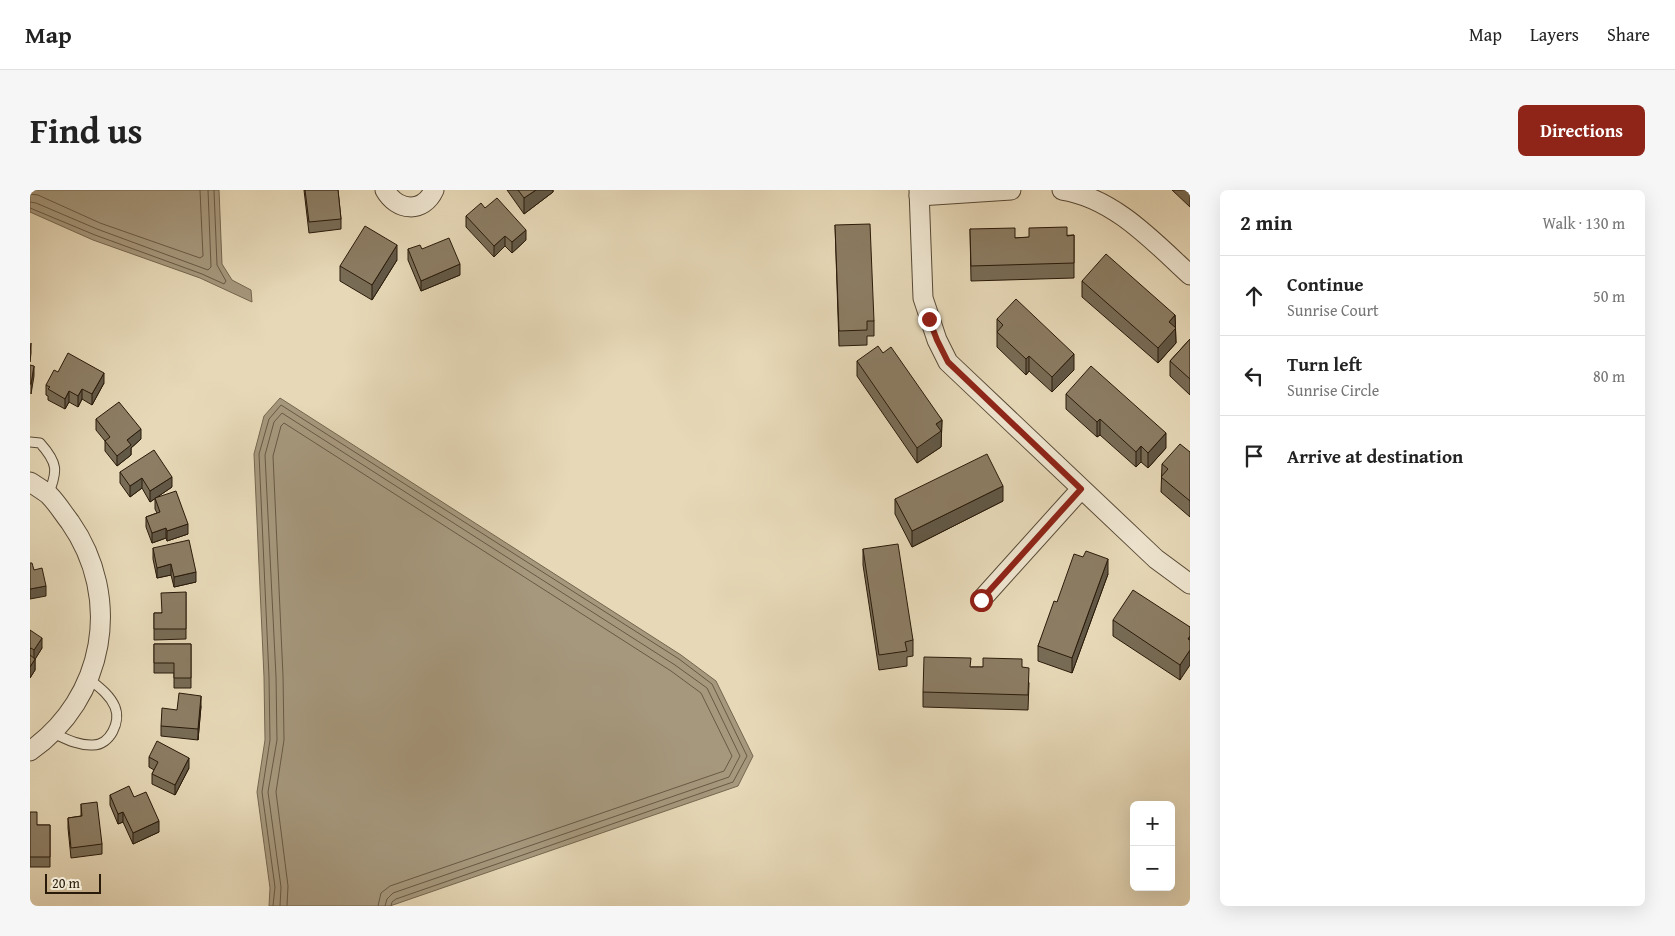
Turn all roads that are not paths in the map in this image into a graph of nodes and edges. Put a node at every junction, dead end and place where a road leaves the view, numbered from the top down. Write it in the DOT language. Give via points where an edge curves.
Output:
graph roads {
  1 [pos="385,190"];
  2 [pos="434,190"];
  3 [pos="1011,190"];
  4 [pos="1062,190"];
  5 [pos="919,193"];
  6 [pos="1190,275"];
  7 [pos="30,442"];
  8 [pos="30,482"];
  9 [pos="1081,489"];
  10 [pos="48,495"];
  11 [pos="1190,584"];
  12 [pos="981,600"];
  13 [pos="89,679"];
  14 [pos="53,733"];
  15 [pos="30,750"];
  1 -- 2 [label="street" via="398,205 408,207 419,206"];
  3 -- 5 [label="street"];
  4 -- 6 [label="street" via="1079,193 1126,218"];
  5 -- 9 [label="street" via="923,298 948,362"];
  7 -- 10 [label="lane" via="40,443 55,466 56,477"];
  8 -- 10 [label="street"];
  9 -- 11 [label="street" via="1156,559"];
  9 -- 12 [label="street"];
  10 -- 13 [label="street" via="78,534 94,571 100,599 98,645"];
  13 -- 14 [label="street" via="71,713"];
  13 -- 14 [label="lane" via="116,708 116,722 110,737 96,745 80,745"];
  14 -- 15 [label="street"];
}
